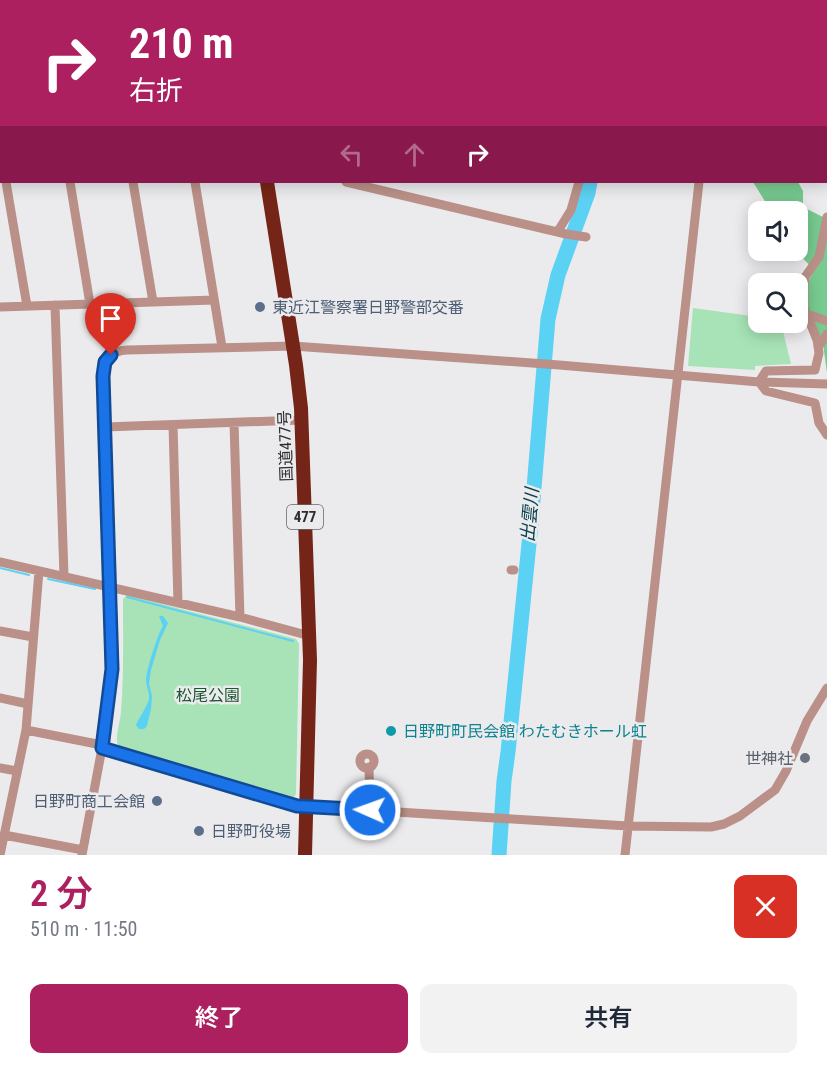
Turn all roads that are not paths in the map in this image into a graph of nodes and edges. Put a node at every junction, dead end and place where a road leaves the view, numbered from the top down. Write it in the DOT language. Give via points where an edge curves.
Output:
graph roads {
  1 [pos="6,183"];
  2 [pos="70,183"];
  3 [pos="133,183"];
  4 [pos="195,183"];
  5 [pos="267,183"];
  6 [pos="350,183"];
  7 [pos="579,183"];
  8 [pos="699,183"];
  9 [pos="827,217"];
  10 [pos="562,232"];
  11 [pos="586,237"];
  12 [pos="808,273"];
  13 [pos="214,300"];
  14 [pos="153,302"];
  15 [pos="90,304"];
  16 [pos="55,305"];
  17 [pos="27,306"];
  18 [pos="0,307"];
  19 [pos="808,314"];
  20 [pos="808,317"];
  21 [pos="827,321"];
  22 [pos="827,334"];
  23 [pos="292,346"];
  24 [pos="222,347"];
  25 [pos="818,347"];
  26 [pos="679,375"];
  27 [pos="759,382"];
  28 [pos="827,384"];
  29 [pos="301,420"];
  30 [pos="234,423"];
  31 [pos="173,425"];
  32 [pos="105,427"];
  33 [pos="827,435"];
  34 [pos="0,562"];
  35 [pos="39,571"];
  36 [pos="64,576"];
  37 [pos="110,586"];
  38 [pos="178,603"];
  39 [pos="240,617"];
  40 [pos="0,631"];
  41 [pos="310,636"];
  42 [pos="33,637"];
  43 [pos="827,688"];
  44 [pos="0,698"];
  45 [pos="27,704"];
  46 [pos="26,730"];
  47 [pos="102,747"];
  48 [pos="369,767"];
  49 [pos="0,768"];
  50 [pos="17,771"];
  51 [pos="307,807"];
  52 [pos="370,810"];
  53 [pos="628,826"];
  54 [pos="4,835"];
  55 [pos="83,852"];
  56 [pos="0,855"];
  57 [pos="305,855"];
  58 [pos="625,855"];
  1 -- 17 [label="street"];
  2 -- 15 [label="street"];
  3 -- 14 [label="street"];
  4 -- 13 [label="street"];
  5 -- 23 [label="highway, 国道477号 / 477"];
  6 -- 10 [label="street"];
  7 -- 10 [label="street"];
  8 -- 26 [label="street"];
  9 -- 12 [label="street" via="819,257"];
  10 -- 11 [label="street"];
  13 -- 14 [label="street"];
  13 -- 24 [label="street"];
  14 -- 15 [label="street"];
  15 -- 16 [label="street"];
  16 -- 17 [label="street"];
  16 -- 36 [label="street"];
  17 -- 18 [label="street"];
  19 -- 21 [label="street"];
  20 -- 25 [label="street"];
  22 -- 25 [label="street"];
  23 -- 24 [label="street"];
  23 -- 26 [label="street"];
  23 -- 29 [label="highway, 国道477号 / 477"];
  24 -- 32 [label="street" via="127,350 111,355 105,362 103,376"];
  25 -- 27 [label="street" via="815,370 766,371"];
  26 -- 27 [label="street"];
  26 -- 53 [label="street"];
  27 -- 28 [label="street"];
  27 -- 33 [label="street" via="766,391 815,403 819,423"];
  29 -- 30 [label="street"];
  29 -- 41 [label="highway, 国道477号 / 477"];
  30 -- 31 [label="street"];
  30 -- 39 [label="street"];
  31 -- 32 [label="street"];
  31 -- 38 [label="street"];
  32 -- 37 [label="street"];
  34 -- 35 [label="street"];
  35 -- 36 [label="street"];
  35 -- 42 [label="street"];
  36 -- 37 [label="street"];
  37 -- 38 [label="street"];
  37 -- 47 [label="street" via="112,669"];
  38 -- 39 [label="street"];
  39 -- 41 [label="street"];
  40 -- 42 [label="street"];
  41 -- 51 [label="highway, 国道477号 / 477"];
  42 -- 45 [label="street"];
  43 -- 53 [label="street" via="775,789 740,816 711,827"];
  44 -- 45 [label="street"];
  45 -- 46 [label="street"];
  46 -- 47 [label="street"];
  46 -- 50 [label="street"];
  47 -- 51 [label="street"];
  47 -- 55 [label="street"];
  48 -- 52 [label="street"];
  49 -- 50 [label="street"];
  50 -- 54 [label="street"];
  51 -- 52 [label="street"];
  51 -- 57 [label="highway, 国道477号 / 477"];
  52 -- 53 [label="street"];
  53 -- 58 [label="street"];
  54 -- 55 [label="street"];
  54 -- 56 [label="street"];
}
